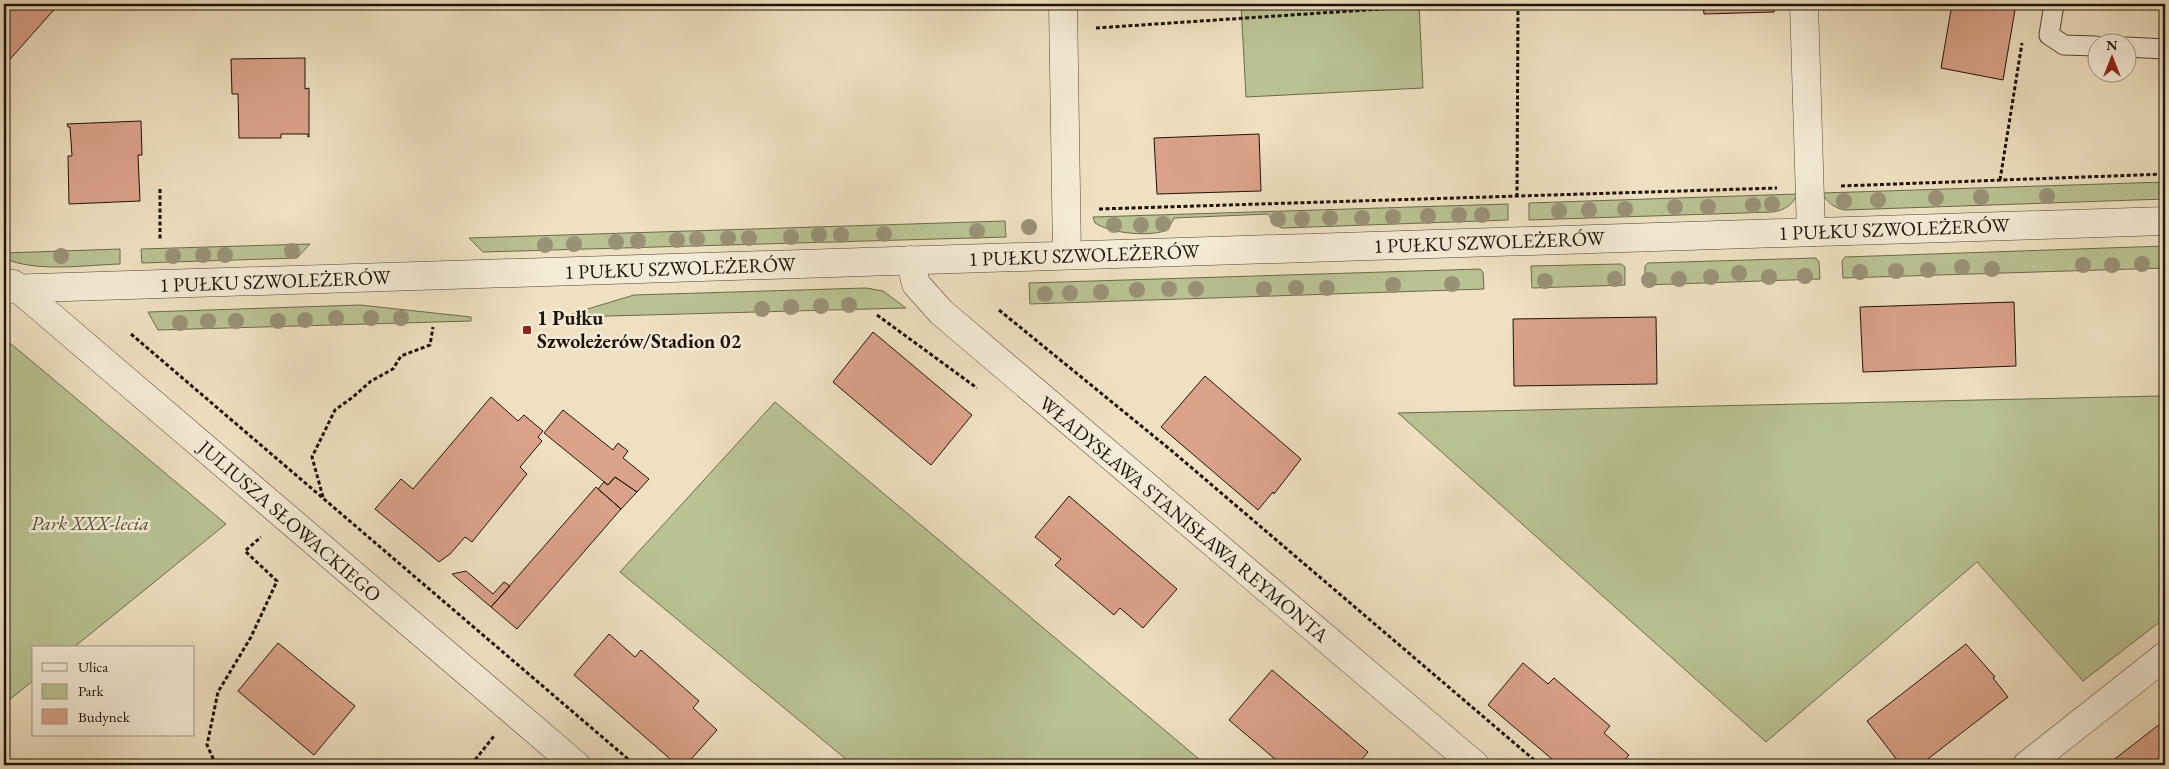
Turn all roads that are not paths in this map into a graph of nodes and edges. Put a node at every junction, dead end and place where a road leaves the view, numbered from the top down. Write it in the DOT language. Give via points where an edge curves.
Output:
graph roads {
  1 [pos="1063,4"];
  2 [pos="1804,4"];
  3 [pos="2054,4"];
  4 [pos="2086,46"];
  5 [pos="2136,48"];
  6 [pos="2165,49"];
  7 [pos="2165,221"];
  8 [pos="1812,232"];
  9 [pos="1067,255"];
  10 [pos="910,260"];
  11 [pos="9,285"];
  12 [pos="2165,656"];
  13 [pos="576,765"];
  14 [pos="1475,765"];
  15 [pos="2027,765"];
  1 -- 9 [label="street"];
  2 -- 8 [label="street"];
  3 -- 4 [label="lane" via="2049,35 2064,45"];
  5 -- 6 [label="lane"];
  7 -- 8 [label="street, 1 PUŁKU SZWOLEŻERÓW"];
  8 -- 9 [label="street, 1 PUŁKU SZWOLEŻERÓW"];
  9 -- 10 [label="street, 1 PUŁKU SZWOLEŻERÓW"];
  10 -- 11 [label="street, 1 PUŁKU SZWOLEŻERÓW"];
  10 -- 14 [label="street, WŁADYSŁAWA STANISŁAWA REYMONTA" via="916,284 941,312"];
  11 -- 13 [label="street, JULIUSZA SŁOWACKIEGO"];
  12 -- 15 [label="street"];
}
